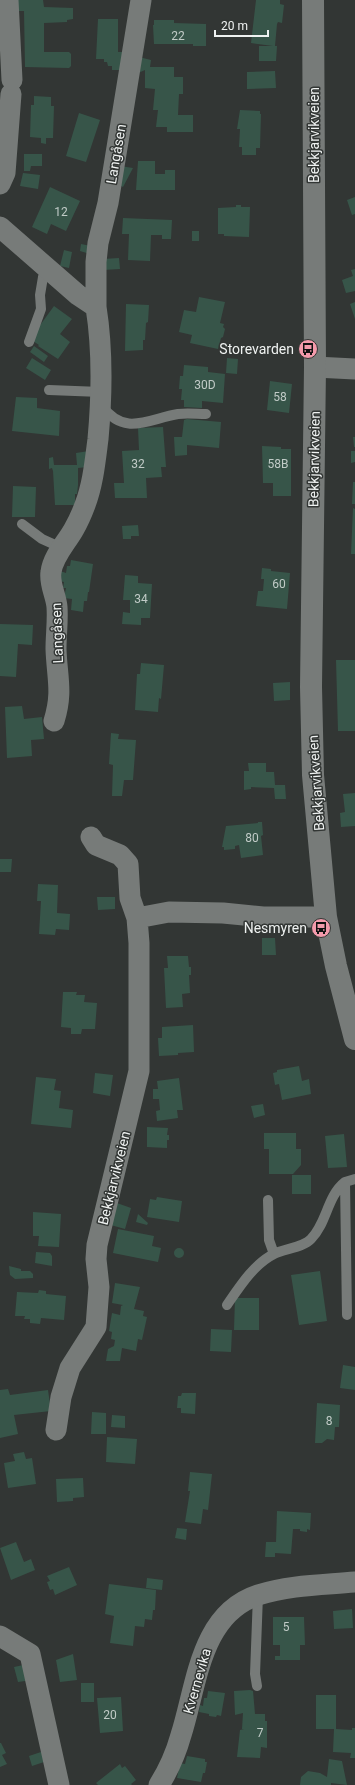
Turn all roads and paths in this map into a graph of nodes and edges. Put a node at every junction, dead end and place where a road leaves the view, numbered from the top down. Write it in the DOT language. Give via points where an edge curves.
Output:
graph roads {
  1 [pos="8,0"];
  2 [pos="141,0"];
  3 [pos="313,0"];
  4 [pos="0,184"];
  5 [pos="0,227"];
  6 [pos="47,268"];
  7 [pos="96,307"];
  8 [pos="29,342"];
  9 [pos="315,367"];
  10 [pos="355,369"];
  11 [pos="49,390"];
  12 [pos="101,398"];
  13 [pos="206,414"];
  14 [pos="22,524"];
  15 [pos="62,548"];
  16 [pos="54,721"];
  17 [pos="91,836"];
  18 [pos="326,917"];
  19 [pos="137,918"];
  20 [pos="350,1003"];
  21 [pos="355,1039"];
  22 [pos="355,1179"];
  23 [pos="345,1182"];
  24 [pos="268,1200"];
  25 [pos="274,1254"];
  26 [pos="227,1304"];
  27 [pos="347,1315"];
  28 [pos="56,1430"];
  29 [pos="355,1582"];
  30 [pos="258,1595"];
  31 [pos="0,1636"];
  32 [pos="257,1686"];
  33 [pos="59,1785"];
  34 [pos="159,1785"];
  1 -- 4 [label="street" via="12,87 5,173"];
  2 -- 7 [label="street, Langåsen" via="108,203 98,243"];
  3 -- 9 [label="street, Bekkjarvikveien"];
  5 -- 6 [label="street"];
  6 -- 7 [label="street"];
  6 -- 8 [label="lane" via="42,277 41,309"];
  7 -- 12 [label="street, Langåsen" via="101,350"];
  9 -- 10 [label="street"];
  9 -- 18 [label="street, Bekkjarvikveien" via="313,775"];
  11 -- 12 [label="lane"];
  12 -- 13 [label="lane" via="108,414 124,424 140,424 179,414"];
  12 -- 15 [label="street, Langåsen" via="91,487 75,528"];
  14 -- 15 [label="lane" via="42,539"];
  15 -- 16 [label="street, Langåsen" via="51,571 57,606 56,650 60,693"];
  17 -- 19 [label="street, Bekkjarvikveien" via="96,846 120,855 128,864 130,898"];
  18 -- 19 [label="street" via="263,917 169,912"];
  18 -- 20 [label="street, Bekkjarvikveien"];
  19 -- 28 [label="street, Bekkjarvikveien" via="139,1071 97,1245 99,1287 96,1327 70,1368 61,1397"];
  20 -- 21 [label="street, Bekkjarvikveien"];
  22 -- 23 [label="lane"];
  23 -- 25 [label="lane" via="334,1194 320,1228 310,1241"];
  23 -- 27 [label="lane"];
  24 -- 25 [label="lane" via="268,1240"];
  25 -- 26 [label="lane" via="255,1268"];
  29 -- 30 [label="street, Kvernevika" via="314,1584"];
  30 -- 32 [label="lane" via="255,1674"];
  30 -- 34 [label="street, Kvernevika" via="231,1610 215,1629 205,1648 174,1756"];
  31 -- 33 [label="street" via="30,1654"];
}
